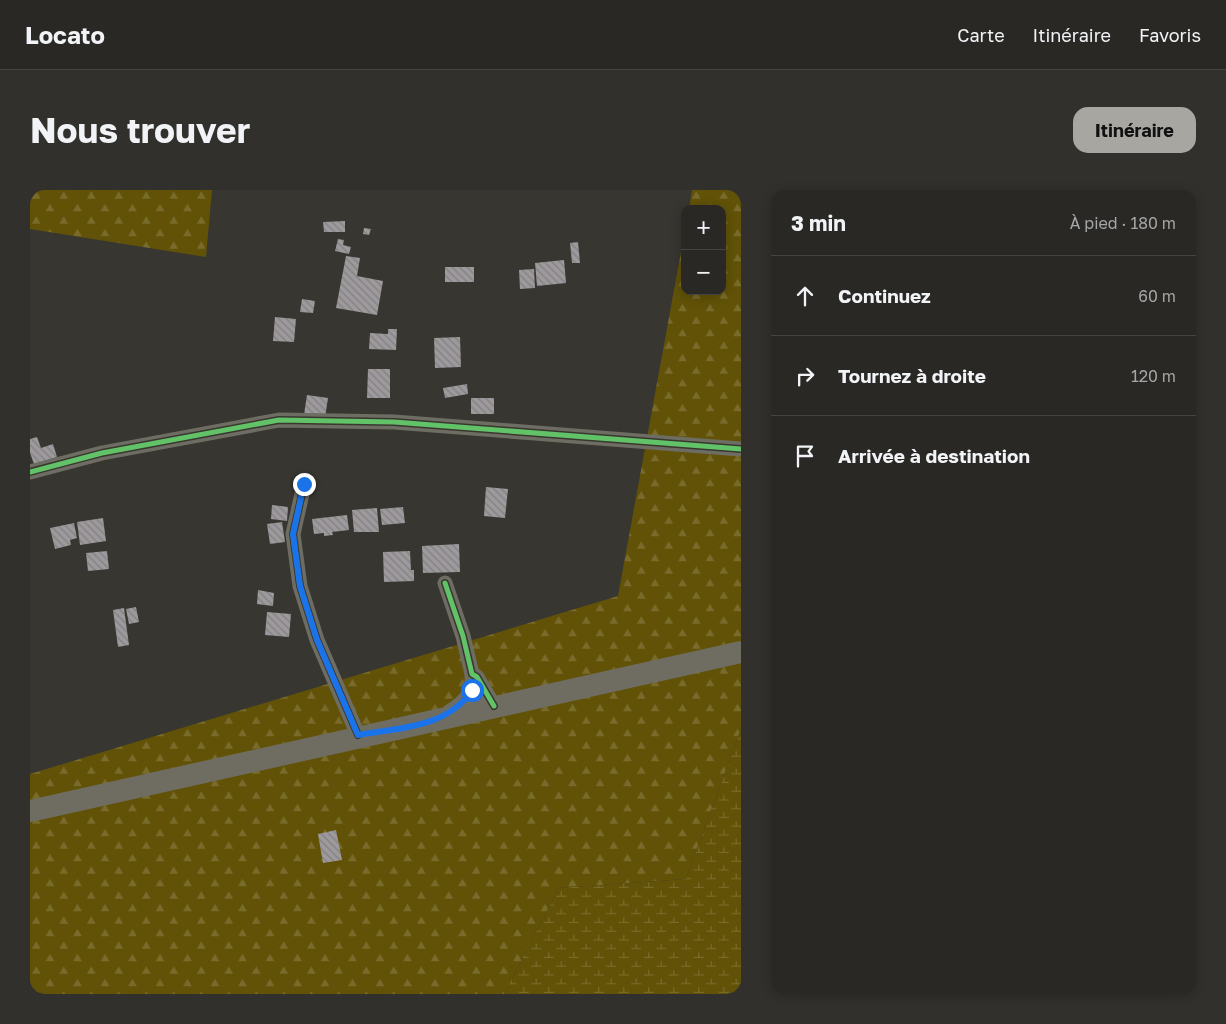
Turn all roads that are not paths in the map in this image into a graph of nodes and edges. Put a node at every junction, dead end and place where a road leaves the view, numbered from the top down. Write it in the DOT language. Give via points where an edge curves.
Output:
graph roads {
  1 [pos="741,449"];
  2 [pos="30,472"];
  3 [pos="304,484"];
  4 [pos="444,583"];
  5 [pos="741,652"];
  6 [pos="472,674"];
  7 [pos="494,706"];
  8 [pos="435,721"];
  9 [pos="358,735"];
  10 [pos="30,810"];
  1 -- 2 [label="street" via="394,422 279,420 102,453"];
  3 -- 9 [label="street" via="293,534 300,586 317,640"];
  4 -- 6 [label="street" via="463,636"];
  5 -- 7 [label="main road"];
  6 -- 7 [label="street"];
  6 -- 8 [label="street" via="472,690 464,702"];
  7 -- 8 [label="main road"];
  8 -- 9 [label="main road"];
  9 -- 10 [label="main road"];
}
